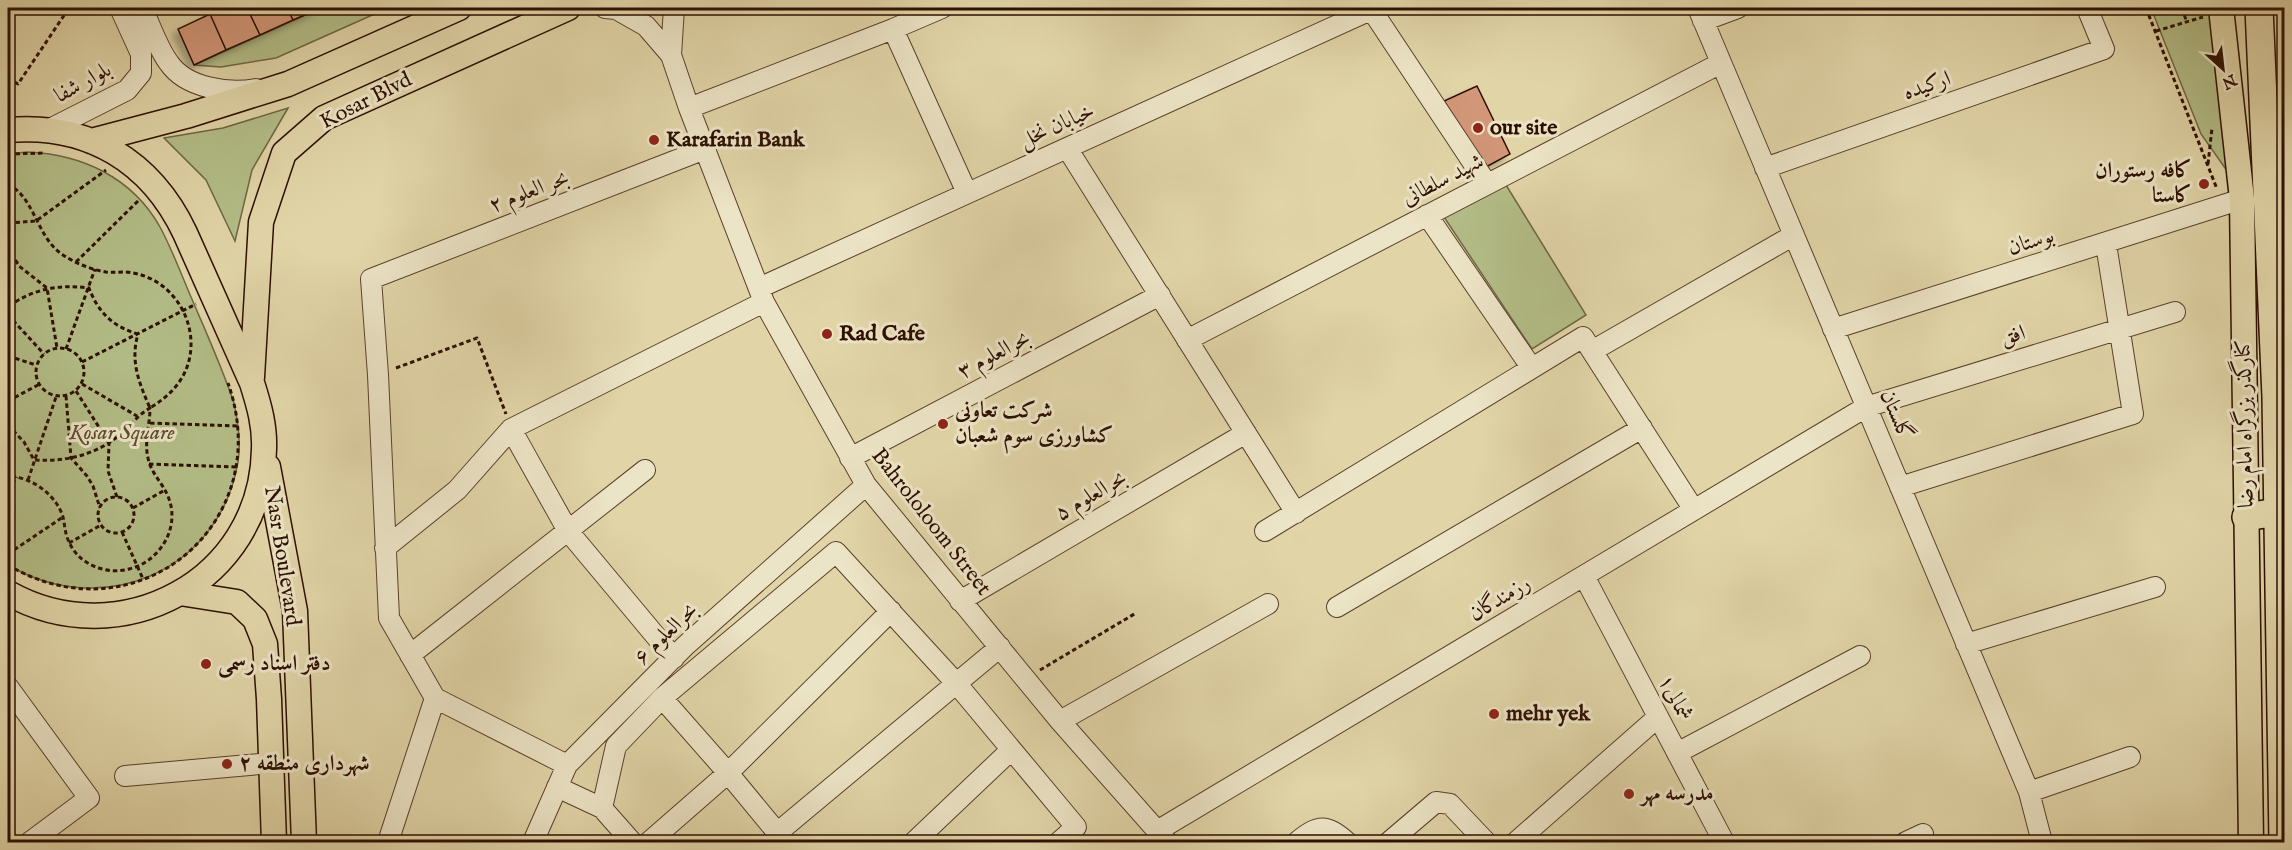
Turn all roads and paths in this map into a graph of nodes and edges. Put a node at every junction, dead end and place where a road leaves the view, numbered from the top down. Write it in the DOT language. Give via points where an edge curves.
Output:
graph roads {
  1 [pos="69,8"];
  2 [pos="120,8"];
  3 [pos="459,8"];
  4 [pos="568,8"];
  5 [pos="605,8"];
  6 [pos="674,8"];
  7 [pos="942,8"];
  8 [pos="1373,8"];
  9 [pos="1738,8"];
  10 [pos="2087,8"];
  11 [pos="2146,8"];
  12 [pos="2182,8"];
  13 [pos="2259,8"];
  14 [pos="146,9"];
  15 [pos="2221,10"];
  16 [pos="1701,14"];
  17 [pos="2186,21"];
  18 [pos="893,29"];
  19 [pos="2156,31"];
  20 [pos="671,55"];
  21 [pos="1721,63"];
  22 [pos="8,78"];
  23 [pos="288,84"];
  24 [pos="689,108"];
  25 [pos="27,132"];
  26 [pos="91,141"];
  27 [pos="1067,148"];
  28 [pos="705,149"];
  29 [pos="8,154"];
  30 [pos="94,166"];
  31 [pos="1765,168"];
  32 [pos="114,169"];
  33 [pos="8,184"];
  34 [pos="1487,184"];
  35 [pos="967,194"];
  36 [pos="135,195"];
  37 [pos="140,200"];
  38 [pos="2233,202"];
  39 [pos="144,205"];
  40 [pos="1427,215"];
  41 [pos="36,221"];
  42 [pos="8,223"];
  43 [pos="1794,236"];
  44 [pos="2106,244"];
  45 [pos="8,247"];
  46 [pos="76,262"];
  47 [pos="95,269"];
  48 [pos="47,288"];
  49 [pos="89,288"];
  50 [pos="761,295"];
  51 [pos="1160,295"];
  52 [pos="199,298"];
  53 [pos="8,307"];
  54 [pos="183,311"];
  55 [pos="2175,312"];
  56 [pos="8,315"];
  57 [pos="199,315"];
  58 [pos="2119,328"];
  59 [pos="1833,329"];
  60 [pos="138,333"];
  61 [pos="1188,340"];
  62 [pos="57,348"];
  63 [pos="66,349"];
  64 [pos="1592,351"];
  65 [pos="44,354"];
  66 [pos="8,356"];
  67 [pos="82,362"];
  68 [pos="36,365"];
  69 [pos="1531,367"];
  70 [pos="224,374"];
  71 [pos="378,375"];
  72 [pos="252,383"];
  73 [pos="81,384"];
  74 [pos="38,385"];
  75 [pos="76,391"];
  76 [pos="66,396"];
  77 [pos="56,397"];
  78 [pos="8,401"];
  79 [pos="1866,407"];
  80 [pos="150,408"];
  81 [pos="137,416"];
  82 [pos="150,423"];
  83 [pos="8,425"];
  84 [pos="238,426"];
  85 [pos="1641,428"];
  86 [pos="511,429"];
  87 [pos="1246,434"];
  88 [pos="109,443"];
  89 [pos="264,448"];
  90 [pos="71,458"];
  91 [pos="850,458"];
  92 [pos="34,460"];
  93 [pos="149,464"];
  94 [pos="237,466"];
  95 [pos="645,471"];
  96 [pos="8,476"];
  97 [pos="17,476"];
  98 [pos="28,480"];
  99 [pos="866,485"];
  100 [pos="1900,487"];
  101 [pos="8,490"];
  102 [pos="165,490"];
  103 [pos="117,497"];
  104 [pos="100,508"];
  105 [pos="133,508"];
  106 [pos="1694,510"];
  107 [pos="2277,512"];
  108 [pos="1296,513"];
  109 [pos="63,517"];
  110 [pos="2246,517"];
  111 [pos="101,525"];
  112 [pos="568,531"];
  113 [pos="1265,531"];
  114 [pos="122,532"];
  115 [pos="69,543"];
  116 [pos="385,548"];
  117 [pos="8,554"];
  118 [pos="8,565"];
  119 [pos="138,567"];
  120 [pos="1584,576"];
  121 [pos="144,580"];
  122 [pos="2155,586"];
  123 [pos="8,593"];
  124 [pos="180,593"];
  125 [pos="960,601"];
  126 [pos="1268,604"];
  127 [pos="155,606"];
  128 [pos="1337,607"];
  129 [pos="891,611"];
  130 [pos="1136,613"];
  131 [pos="1966,644"];
  132 [pos="1000,647"];
  133 [pos="410,655"];
  134 [pos="1860,656"];
  135 [pos="674,658"];
  136 [pos="1026,678"];
  137 [pos="956,683"];
  138 [pos="8,687"];
  139 [pos="435,698"];
  140 [pos="662,698"];
  141 [pos="1658,717"];
  142 [pos="1060,721"];
  143 [pos="1011,750"];
  144 [pos="1677,753"];
  145 [pos="2130,757"];
  146 [pos="271,763"];
  147 [pos="567,765"];
  148 [pos="728,773"];
  149 [pos="125,776"];
  150 [pos="557,787"];
  151 [pos="2029,792"];
  152 [pos="602,808"];
  153 [pos="1162,837"];
  154 [pos="781,838"];
  155 [pos="2220,842"];
  156 [pos="30,843"];
  157 [pos="274,843"];
  158 [pos="304,843"];
  159 [pos="388,843"];
  160 [pos="533,843"];
  161 [pos="633,843"];
  162 [pos="649,843"];
  163 [pos="914,843"];
  164 [pos="1059,843"];
  165 [pos="1297,843"];
  166 [pos="1347,843"];
  167 [pos="1389,843"];
  168 [pos="1486,843"];
  169 [pos="1516,843"];
  170 [pos="1724,843"];
  171 [pos="2042,843"];
  172 [pos="2190,843"];
  173 [pos="2251,843"];
  174 [pos="2283,843"];
  1 -- 22 [label="path" via="18,84"];
  2 -- 25 [label="street, بلوار شفا" via="141,54 141,73 127,90"];
  3 -- 23 [label="main road, Kosar Blvd"];
  4 -- 72 [label="main road, Kosar Blvd" via="324,117 284,153 261,222"];
  5 -- 20 [label="street" via="616,9 646,26"];
  6 -- 20 [label="street"];
  7 -- 18 [label="street"];
  8 -- 27 [label="street, خیابان نخل"];
  8 -- 34 [label="street"];
  9 -- 16 [label="street"];
  10 -- 31 [label="street, ارکیده" via="2104,49"];
  11 -- 19 [label="path"];
  12 -- 17 [label="path"];
  13 -- 107 [label="highway" via="2276,397"];
  14 -- 23 [label="street" via="169,64 189,81 247,91"];
  15 -- 17 [label="path"];
  15 -- 38 [label="main road, کنارگذر بزرگراه امام رضا"];
  16 -- 21 [label="street, گلستان"];
  17 -- 19 [label="path"];
  18 -- 24 [label="street"];
  18 -- 35 [label="street"];
  19 -- 38 [label="path"];
  20 -- 24 [label="street, Bahrololoom Street"];
  21 -- 31 [label="street, گلستان"];
  21 -- 34 [label="street, شهید سلطانی"];
  23 -- 26 [label="main road, Kosar Blvd"];
  24 -- 28 [label="street, Bahrololoom Street"];
  25 -- 26 [label="main road"];
  25 -- 29 [label="path"];
  26 -- 32 [label="main road"];
  27 -- 35 [label="street, خیابان نخل"];
  27 -- 51 [label="street"];
  28 -- 50 [label="street, Bahrololoom Street"];
  28 -- 71 [label="street, بحر العلوم ۲" via="371,279"];
  30 -- 32 [label="path"];
  31 -- 43 [label="street, گلستان"];
  32 -- 41 [label="path"];
  32 -- 52 [label="main road" via="148,177 176,213"];
  33 -- 41 [label="path" via="22,194"];
  34 -- 40 [label="street, شهید سلطانی"];
  35 -- 50 [label="street, خیابان نخل"];
  36 -- 37 [label="path"];
  37 -- 39 [label="path"];
  37 -- 46 [label="path"];
  38 -- 44 [label="street, بوستان"];
  38 -- 110 [label="main road, کنارگذر بزرگراه امام رضا"];
  40 -- 61 [label="street, شهید سلطانی"];
  40 -- 69 [label="street"];
  41 -- 42 [label="path"];
  41 -- 46 [label="path" via="52,246"];
  43 -- 59 [label="street, گلستان"];
  43 -- 64 [label="street"];
  44 -- 58 [label="street"];
  44 -- 59 [label="street, بوستان"];
  45 -- 48 [label="path" via="19,266"];
  46 -- 47 [label="path"];
  47 -- 49 [label="path"];
  47 -- 54 [label="path" via="133,273 154,280"];
  48 -- 49 [label="path"];
  48 -- 53 [label="path"];
  48 -- 62 [label="path"];
  49 -- 60 [label="path" via="104,314 119,326"];
  49 -- 63 [label="path"];
  50 -- 86 [label="street, خیابان نخل"];
  50 -- 91 [label="street, Bahrololoom Street"];
  51 -- 61 [label="street"];
  51 -- 91 [label="street, بحرالعلوم ۳"];
  52 -- 54 [label="path"];
  52 -- 57 [label="path"];
  52 -- 72 [label="main road"];
  54 -- 60 [label="path"];
  54 -- 80 [label="path" via="190,335 188,364 173,391"];
  55 -- 58 [label="street, افق"];
  56 -- 65 [label="path"];
  58 -- 79 [label="street, افق"];
  58 -- 100 [label="street" via="2133,414"];
  59 -- 79 [label="street, گلستان"];
  60 -- 67 [label="path"];
  60 -- 80 [label="path" via="135,367"];
  61 -- 87 [label="street"];
  62 -- 63 [label="path"];
  62 -- 65 [label="path"];
  63 -- 67 [label="path"];
  64 -- 69 [label="street" via="1583,337"];
  64 -- 85 [label="street"];
  65 -- 68 [label="path"];
  66 -- 68 [label="path"];
  67 -- 73 [label="path"];
  68 -- 74 [label="path"];
  69 -- 108 [label="street"];
  70 -- 84 [label="path"];
  71 -- 86 [label="path" via="477,338"];
  71 -- 116 [label="street"];
  72 -- 89 [label="main road"];
  73 -- 75 [label="path"];
  73 -- 81 [label="path"];
  74 -- 77 [label="path"];
  74 -- 78 [label="path"];
  75 -- 76 [label="path"];
  75 -- 88 [label="path"];
  76 -- 77 [label="path"];
  76 -- 90 [label="path"];
  77 -- 92 [label="path"];
  79 -- 100 [label="street, گلستان"];
  79 -- 106 [label="street, رزمندگان"];
  80 -- 81 [label="path"];
  80 -- 82 [label="path"];
  81 -- 88 [label="path"];
  82 -- 84 [label="path"];
  82 -- 93 [label="path" via="146,439"];
  83 -- 92 [label="path"];
  84 -- 89 [label="path"];
  84 -- 94 [label="path"];
  85 -- 106 [label="street"];
  85 -- 128 [label="street"];
  86 -- 112 [label="street"];
  86 -- 116 [label="street" via="457,490"];
  87 -- 108 [label="street"];
  87 -- 125 [label="street, بحرالعلوم ۵"];
  88 -- 90 [label="path"];
  88 -- 103 [label="path" via="108,471"];
  89 -- 94 [label="path"];
  89 -- 124 [label="main road" via="258,494 240,535 211,570"];
  89 -- 158 [label="main road, Nasr Boulevard" via="294,611"];
  90 -- 92 [label="path"];
  90 -- 104 [label="path" via="93,486"];
  91 -- 99 [label="street, Bahrololoom Street"];
  92 -- 98 [label="path"];
  93 -- 94 [label="path"];
  93 -- 102 [label="path"];
  94 -- 121 [label="path" via="227,500 206,534 177,561"];
  95 -- 112 [label="street"];
  96 -- 97 [label="path"];
  97 -- 98 [label="path"];
  97 -- 101 [label="path"];
  98 -- 109 [label="path" via="48,494"];
  99 -- 125 [label="street, Bahrololoom Street"];
  99 -- 135 [label="street, بحرالعلوم ۶"];
  100 -- 131 [label="street, گلستان"];
  102 -- 105 [label="path"];
  102 -- 119 [label="path" via="172,516 167,538 154,556"];
  103 -- 104 [label="path"];
  103 -- 105 [label="path"];
  104 -- 111 [label="path"];
  105 -- 114 [label="path" via="134,519"];
  106 -- 120 [label="street, رزمندگان"];
  107 -- 110 [label="highway"];
  107 -- 174 [label="highway"];
  108 -- 113 [label="street"];
  109 -- 115 [label="path"];
  109 -- 117 [label="path"];
  110 -- 173 [label="main road, کنارگذر بزرگراه امام رضا"];
  111 -- 114 [label="path" via="111,532"];
  111 -- 115 [label="path"];
  112 -- 133 [label="street"];
  112 -- 135 [label="street"];
  114 -- 119 [label="path"];
  115 -- 119 [label="path" via="81,558 100,568 122,571"];
  116 -- 133 [label="street" via="389,618"];
  118 -- 121 [label="path" via="44,583 83,590"];
  119 -- 121 [label="path"];
  120 -- 141 [label="street, شمالی۱"];
  120 -- 153 [label="street, رزمندگان"];
  121 -- 127 [label="path"];
  122 -- 131 [label="street"];
  123 -- 127 [label="main road" via="64,615 132,613"];
  124 -- 127 [label="main road"];
  124 -- 146 [label="main road, Nasr Boulevard" via="237,602 255,619 265,644"];
  125 -- 132 [label="street, Bahrololoom Street"];
  126 -- 142 [label="street"];
  129 -- 137 [label="street"];
  129 -- 140 [label="street" via="836,552"];
  129 -- 148 [label="street"];
  130 -- 136 [label="path"];
  131 -- 151 [label="street, گلستان"];
  132 -- 136 [label="street, Bahrololoom Street"];
  132 -- 137 [label="street"];
  133 -- 139 [label="street"];
  134 -- 144 [label="street"];
  135 -- 147 [label="street, بحرالعلوم ۶"];
  136 -- 142 [label="street, Bahrololoom Street"];
  137 -- 143 [label="street"];
  137 -- 154 [label="street"];
  138 -- 156 [label="street" via="90,798"];
  139 -- 147 [label="street"];
  139 -- 159 [label="street"];
  140 -- 148 [label="street"];
  140 -- 152 [label="street" via="616,746"];
  141 -- 144 [label="street, شمالی۱"];
  141 -- 169 [label="street"];
  142 -- 153 [label="street, Bahrololoom Street"];
  143 -- 163 [label="street"];
  143 -- 164 [label="street" via="1076,827"];
  144 -- 170 [label="street, شمالی۱"];
  145 -- 151 [label="street"];
  146 -- 149 [label="street"];
  146 -- 157 [label="main road, Nasr Boulevard"];
  147 -- 150 [label="street, بحرالعلوم ۶"];
  148 -- 154 [label="street"];
  148 -- 162 [label="street"];
  150 -- 152 [label="street"];
  150 -- 160 [label="street, بحرالعلوم ۶"];
  151 -- 171 [label="street, گلستان"];
  152 -- 161 [label="street"];
  155 -- 172 [label="path"];
  165 -- 166 [label="street" via="1320,827 1332,830"];
  167 -- 168 [label="street" via="1436,802 1450,804"];
}
